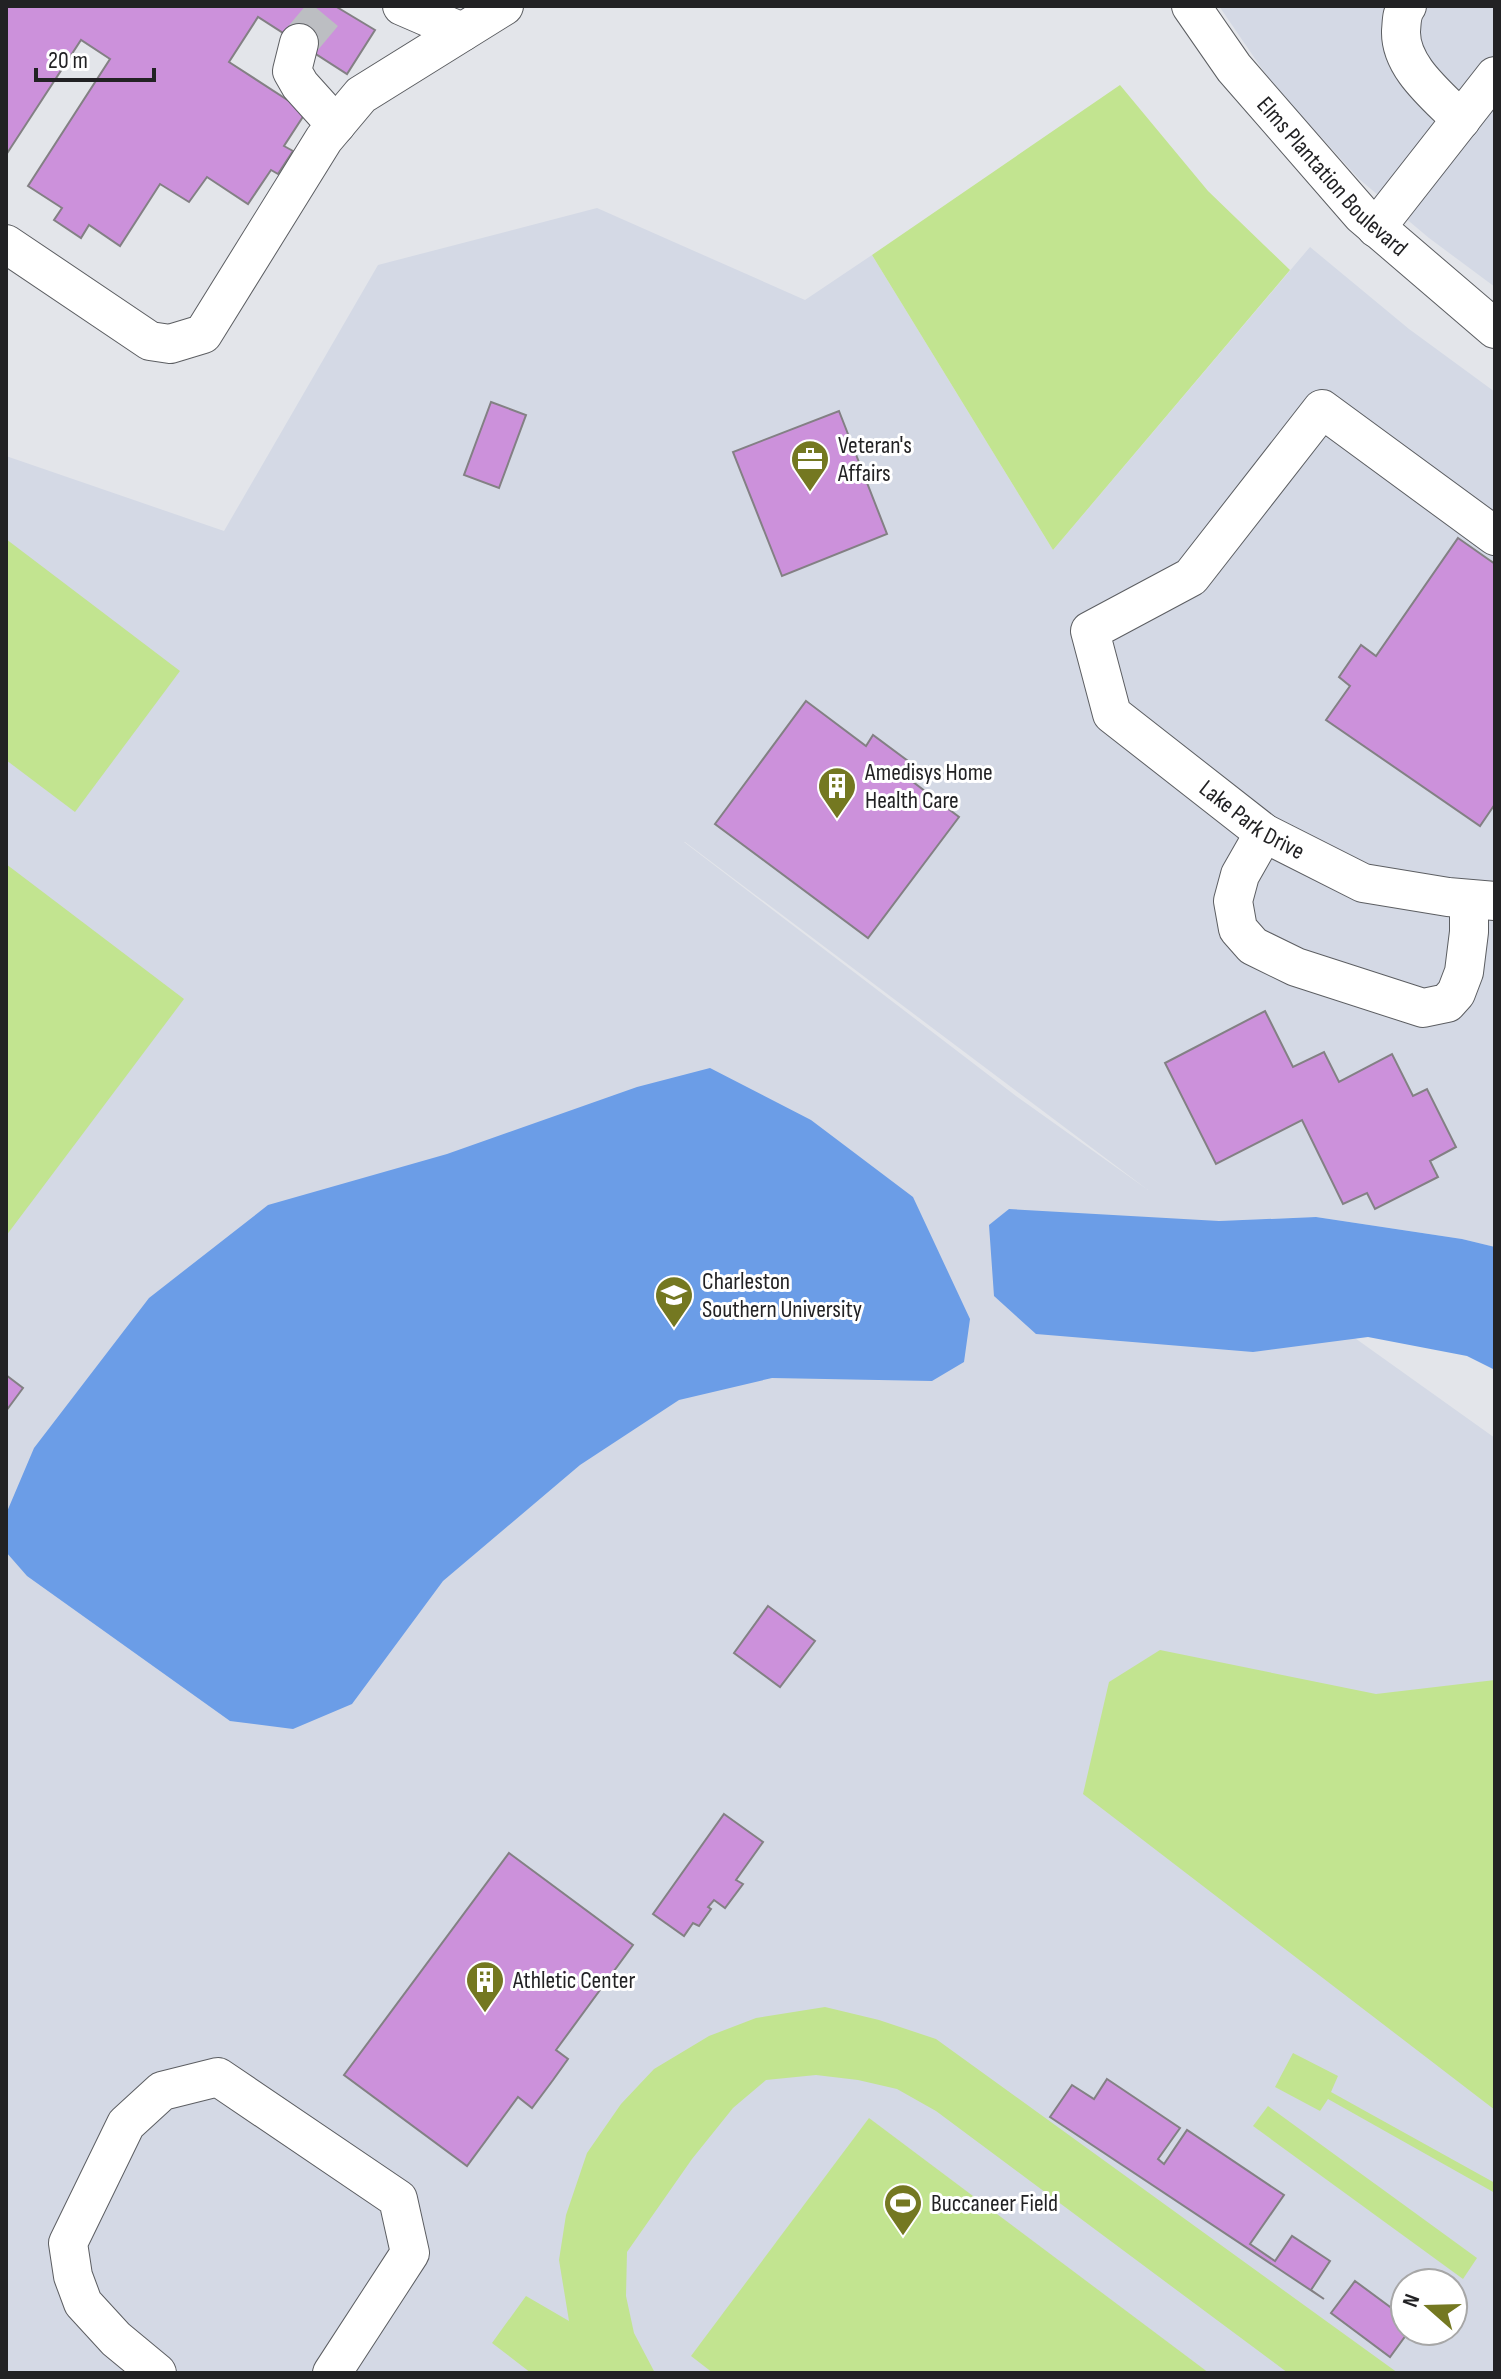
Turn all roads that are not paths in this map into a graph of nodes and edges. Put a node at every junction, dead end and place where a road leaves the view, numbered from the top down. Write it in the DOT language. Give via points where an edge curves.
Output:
graph roads {
  1 [pos="402,6"];
  2 [pos="504,6"];
  3 [pos="1191,6"];
  4 [pos="1407,6"];
  5 [pos="462,32"];
  6 [pos="299,43"];
  7 [pos="1495,76"];
  8 [pos="1461,120"];
  9 [pos="336,125"];
  10 [pos="1376,228"];
  11 [pos="6,244"];
  12 [pos="1495,329"];
  13 [pos="1495,536"];
  14 [pos="1264,833"];
  15 [pos="1482,900"];
  16 [pos="157,2373"];
  17 [pos="332,2373"];
  1 -- 5 [label="street"];
  2 -- 5 [label="street"];
  3 -- 10 [label="street, Elms Plantation Boulevard" via="1234,68"];
  4 -- 8 [label="street" via="1401,47 1414,70"];
  5 -- 9 [label="street" via="361,95"];
  6 -- 9 [label="street" via="292,71"];
  7 -- 8 [label="street"];
  8 -- 10 [label="street"];
  9 -- 11 [label="street" via="203,334 170,344 150,341"];
  10 -- 12 [label="street, Elms Plantation Boulevard"];
  13 -- 14 [label="street, Lake Park Drive" via="1322,409 1191,577 1090,631 1112,714"];
  14 -- 15 [label="street, Lake Park Drive" via="1363,883"];
  14 -- 15 [label="street" via="1240,875 1233,901 1238,929 1253,946 1296,967 1423,1008 1447,1003 1456,993"];
  16 -- 17 [label="street" via="83,2303 68,2243 126,2124 162,2091 218,2077 398,2199 410,2253"];
}
